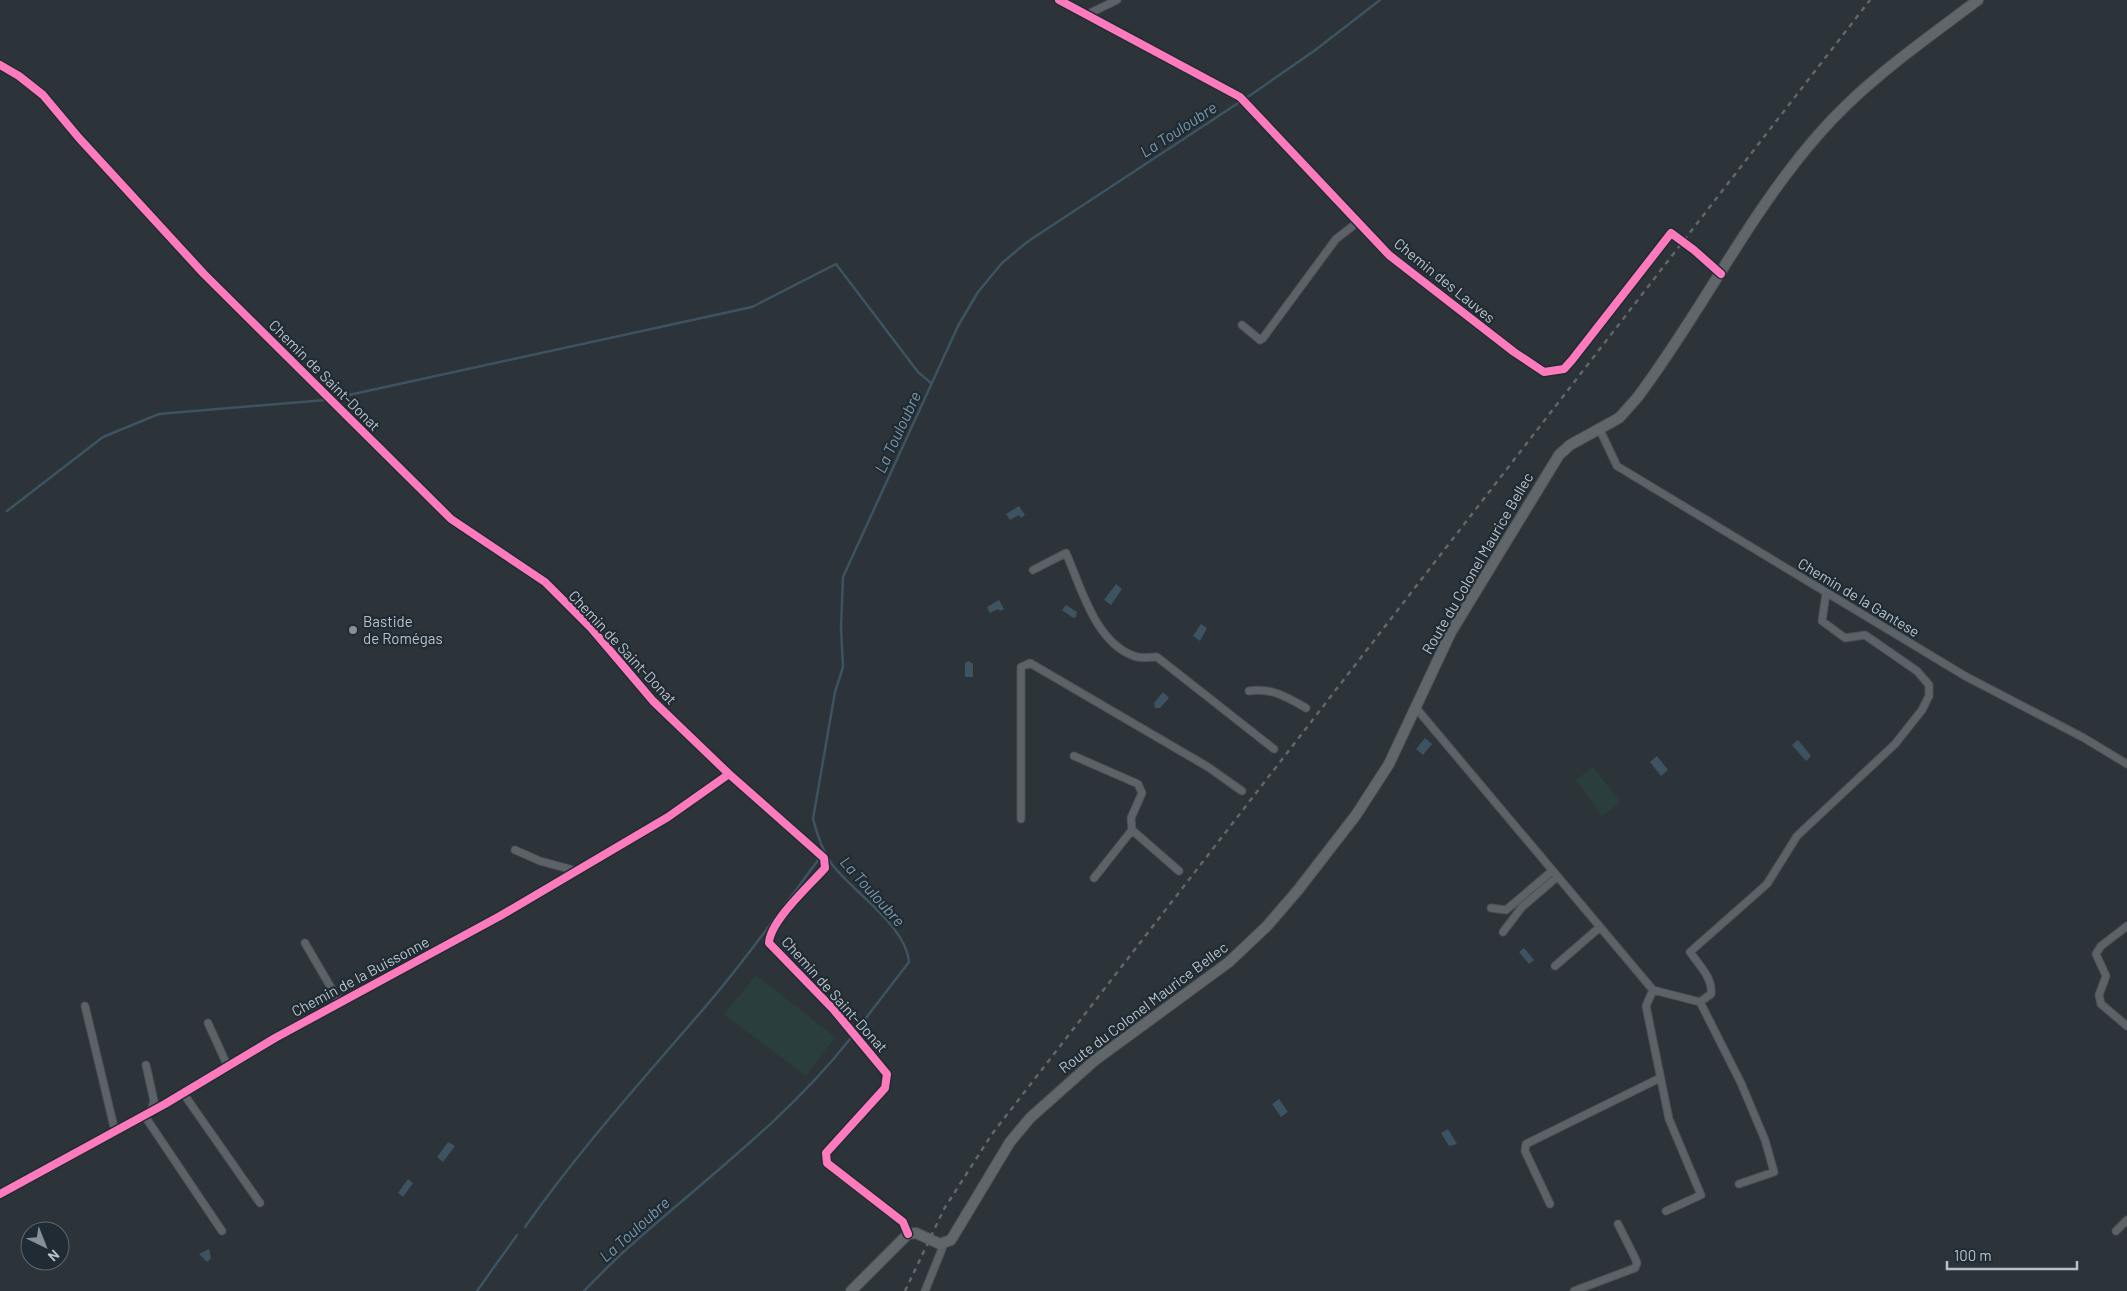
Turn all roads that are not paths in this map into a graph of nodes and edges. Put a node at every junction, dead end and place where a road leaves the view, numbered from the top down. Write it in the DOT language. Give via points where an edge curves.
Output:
graph roads {
  1 [pos="1059,0"];
  2 [pos="1117,0"];
  3 [pos="1978,0"];
  4 [pos="1086,15"];
  5 [pos="0,65"];
  6 [pos="1358,222"];
  7 [pos="1721,274"];
  8 [pos="1242,325"];
  9 [pos="1600,430"];
  10 [pos="1033,570"];
  11 [pos="1826,594"];
  12 [pos="1249,691"];
  13 [pos="1306,708"];
  14 [pos="1416,708"];
  15 [pos="1274,749"];
  16 [pos="1074,756"];
  17 [pos="2127,764"];
  18 [pos="728,774"];
  19 [pos="1242,791"];
  20 [pos="1020,819"];
  21 [pos="1132,830"];
  22 [pos="515,850"];
  23 [pos="577,871"];
  24 [pos="1179,871"];
  25 [pos="1554,874"];
  26 [pos="1094,878"];
  27 [pos="1491,908"];
  28 [pos="2127,926"];
  29 [pos="1600,927"];
  30 [pos="1504,932"];
  31 [pos="305,944"];
  32 [pos="1555,966"];
  33 [pos="1653,990"];
  34 [pos="1700,1002"];
  35 [pos="340,1003"];
  36 [pos="85,1006"];
  37 [pos="208,1023"];
  38 [pos="2127,1026"];
  39 [pos="146,1065"];
  40 [pos="228,1067"];
  41 [pos="1660,1078"];
  42 [pos="183,1093"];
  43 [pos="148,1113"];
  44 [pos="115,1131"];
  45 [pos="1739,1184"];
  46 [pos="0,1194"];
  47 [pos="260,1203"];
  48 [pos="1550,1204"];
  49 [pos="1666,1211"];
  50 [pos="2127,1220"];
  51 [pos="1618,1224"];
  52 [pos="222,1231"];
  53 [pos="2116,1231"];
  54 [pos="908,1234"];
  55 [pos="944,1244"];
  56 [pos="851,1291"];
  57 [pos="925,1291"];
  58 [pos="1574,1291"];
  1 -- 4 [label="street, Chemin des Lauves"];
  2 -- 4 [label="street"];
  3 -- 7 [label="main road, Route du Colonel Maurice Bellec" via="1870,83 1829,123 1787,174"];
  4 -- 6 [label="street, Chemin des Lauves" via="1247,102"];
  5 -- 18 [label="street, Chemin de Saint-Donat" via="43,95 204,274 451,519 545,582 591,628 653,701"];
  6 -- 7 [label="street, Chemin des Lauves" via="1389,255 1544,372 1564,369 1671,233"];
  6 -- 8 [label="street" via="1336,239 1264,338 1260,340"];
  7 -- 9 [label="main road, Route du Colonel Maurice Bellec" via="1637,398 1619,418"];
  9 -- 11 [label="street, Chemin de la Gantese" via="1617,466"];
  9 -- 14 [label="main road, Route du Colonel Maurice Bellec" via="1570,445 1553,463 1451,632"];
  10 -- 15 [label="street" via="1066,553 1093,614 1108,638 1135,657 1157,657"];
  11 -- 17 [label="street, Chemin de la Gantese" via="1965,676"];
  11 -- 34 [label="street" via="1822,621 1844,638 1865,636 1917,671 1929,685 1929,696 1895,744 1797,836 1768,884 1690,952 1712,988 1711,994"];
  12 -- 13 [label="street" via="1262,688"];
  14 -- 25 [label="street"];
  14 -- 55 [label="main road, Route du Colonel Maurice Bellec" via="1379,782 1283,908 1224,966 1094,1061 1030,1118 1005,1150 951,1240"];
  16 -- 21 [label="street" via="1138,784 1142,793 1131,818"];
  18 -- 23 [label="street, Chemin de la Buissonne" via="668,817"];
  18 -- 54 [label="street, Chemin de Saint-Donat" via="824,858 824,868 778,920 770,933 769,943 833,1009 887,1074 885,1088 826,1153 827,1163 903,1222"];
  19 -- 20 [label="street" via="1208,767 1030,663 1020,668"];
  21 -- 24 [label="street"];
  21 -- 26 [label="street"];
  22 -- 23 [label="street"];
  23 -- 35 [label="street, Chemin de la Buissonne"];
  25 -- 27 [label="street" via="1506,910"];
  25 -- 29 [label="street"];
  25 -- 30 [label="street"];
  28 -- 38 [label="street" via="2101,946 2096,954 2106,976 2098,995 2101,1004"];
  29 -- 32 [label="street"];
  29 -- 33 [label="street"];
  31 -- 35 [label="street"];
  33 -- 34 [label="street"];
  33 -- 41 [label="street" via="1646,1006"];
  34 -- 45 [label="street" via="1741,1083 1765,1140 1774,1172"];
  35 -- 40 [label="street, Chemin de la Buissonne"];
  36 -- 44 [label="street"];
  37 -- 40 [label="street"];
  39 -- 43 [label="street" via="154,1101"];
  40 -- 42 [label="street, Chemin de la Buissonne"];
  41 -- 48 [label="street" via="1526,1144 1525,1152"];
  41 -- 49 [label="street" via="1668,1119 1701,1195"];
  42 -- 43 [label="street, Chemin de la Buissonne"];
  42 -- 47 [label="street"];
  43 -- 44 [label="street, Chemin de la Buissonne"];
  43 -- 52 [label="street"];
  44 -- 46 [label="street, Chemin de la Buissonne"];
  50 -- 53 [label="street"];
  51 -- 58 [label="street" via="1637,1263 1635,1268"];
  54 -- 55 [label="main road"];
  54 -- 56 [label="main road"];
  55 -- 57 [label="street"];
}
